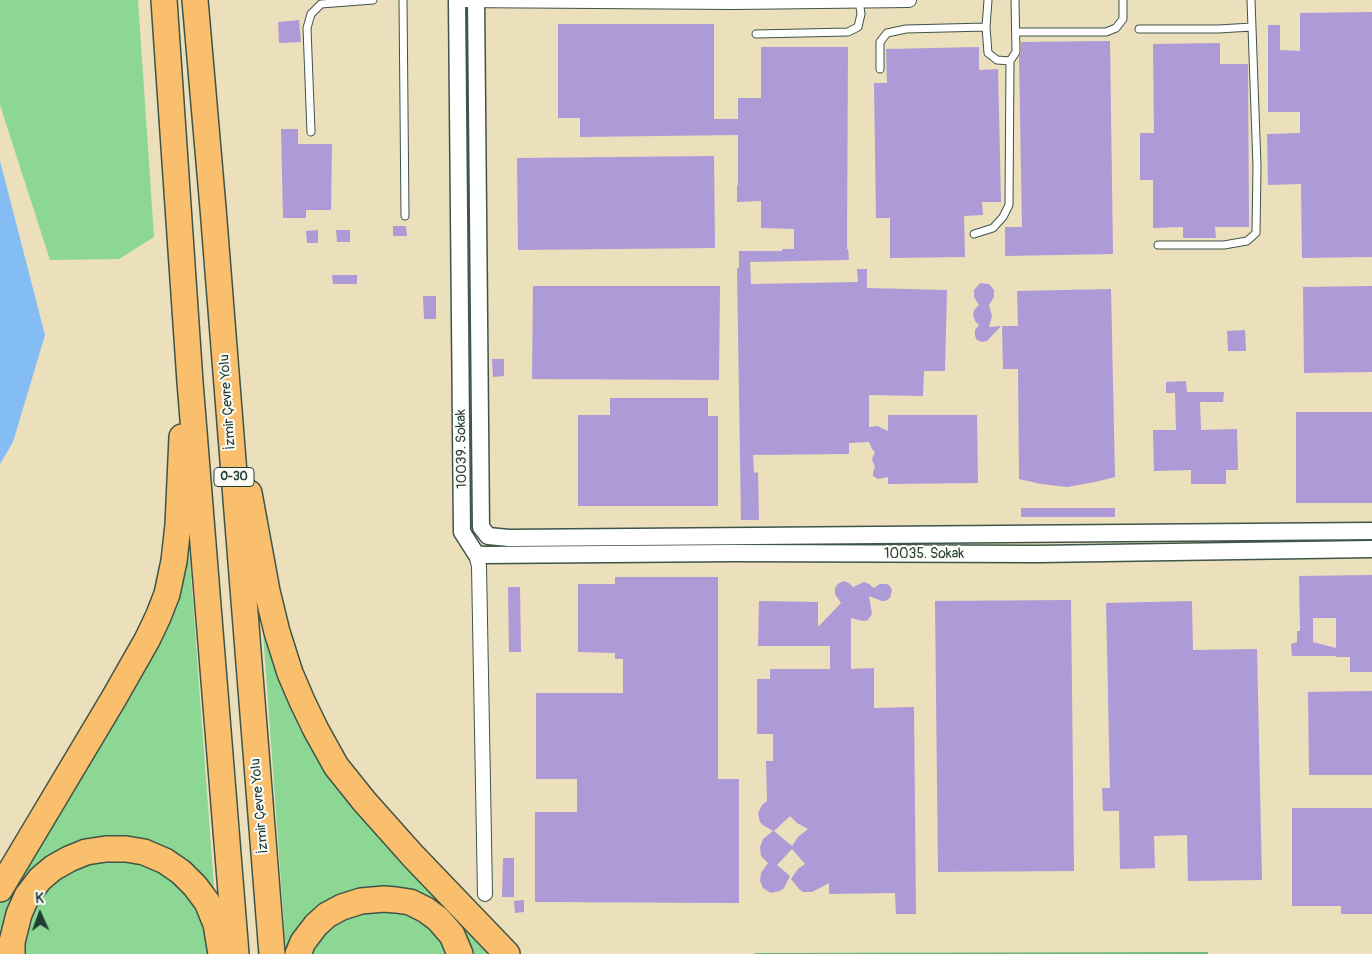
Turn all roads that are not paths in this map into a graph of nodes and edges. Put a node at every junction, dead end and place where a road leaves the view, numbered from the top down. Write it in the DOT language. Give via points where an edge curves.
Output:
graph roads {
  1 [pos="164,0"];
  2 [pos="195,0"];
  3 [pos="373,0"];
  4 [pos="403,0"];
  5 [pos="452,0"];
  6 [pos="457,0"];
  7 [pos="476,0"];
  8 [pos="859,0"];
  9 [pos="909,0"];
  10 [pos="988,0"];
  11 [pos="1015,0"];
  12 [pos="1123,0"];
  13 [pos="1251,0"];
  14 [pos="986,27"];
  15 [pos="1252,27"];
  16 [pos="1139,29"];
  17 [pos="1016,32"];
  18 [pos="756,34"];
  19 [pos="1010,61"];
  20 [pos="880,69"];
  21 [pos="311,132"];
  22 [pos="405,216"];
  23 [pos="974,234"];
  24 [pos="1158,245"];
  25 [pos="222,333"];
  26 [pos="190,382"];
  27 [pos="481,527"];
  28 [pos="1372,531"];
  29 [pos="1372,549"];
  30 [pos="476,554"];
  31 [pos="0,888"];
  32 [pos="485,894"];
  33 [pos="12,954"];
  34 [pos="221,954"];
  35 [pos="236,954"];
  36 [pos="272,954"];
  37 [pos="298,954"];
  38 [pos="460,954"];
  39 [pos="507,954"];
  1 -- 26 [label="highway, O-30"];
  2 -- 25 [label="highway, İzmir Çevre Yolu / O-30"];
  3 -- 21 [label="lane" via="321,4 311,14 307,28"];
  4 -- 22 [label="lane"];
  5 -- 6 [label="lane"];
  6 -- 7 [label="street"];
  6 -- 30 [label="street, 10039. Sokak" via="462,532"];
  7 -- 8 [label="street"];
  7 -- 27 [label="street, 10039. Sokak"];
  8 -- 9 [label="street"];
  8 -- 18 [label="lane" via="861,14 858,27 848,32"];
  10 -- 14 [label="lane"];
  11 -- 17 [label="lane"];
  12 -- 17 [label="lane" via="1123,19 1116,28 1106,32"];
  13 -- 15 [label="lane"];
  14 -- 19 [label="lane" via="988,53 997,60"];
  14 -- 20 [label="lane" via="887,32 880,42"];
  15 -- 16 [label="lane"];
  15 -- 24 [label="lane" via="1256,234 1247,241 1224,245"];
  17 -- 19 [label="lane" via="1016,52"];
  19 -- 23 [label="lane" via="1010,205 993,228"];
  25 -- 36 [label="highway, İzmir Çevre Yolu / O-30"];
  25 -- 39 [label="highway" via="267,591 277,632 302,702 336,766 364,801"];
  26 -- 31 [label="highway" via="182,439 177,534 167,594 147,640"];
  26 -- 35 [label="highway, O-30"];
  27 -- 28 [label="street, 10035. Sokak" via="488,536 509,538"];
  29 -- 30 [label="street, 10035. Sokak" via="1038,554"];
  30 -- 32 [label="street, 10039. Sokak" via="479,566"];
  33 -- 34 [label="highway" via="19,914 40,879 69,859 106,849 144,852 181,872 207,902 216,924"];
  37 -- 38 [label="highway" via="303,942 327,915 342,906 384,899 410,902 432,914 452,935"];
}
